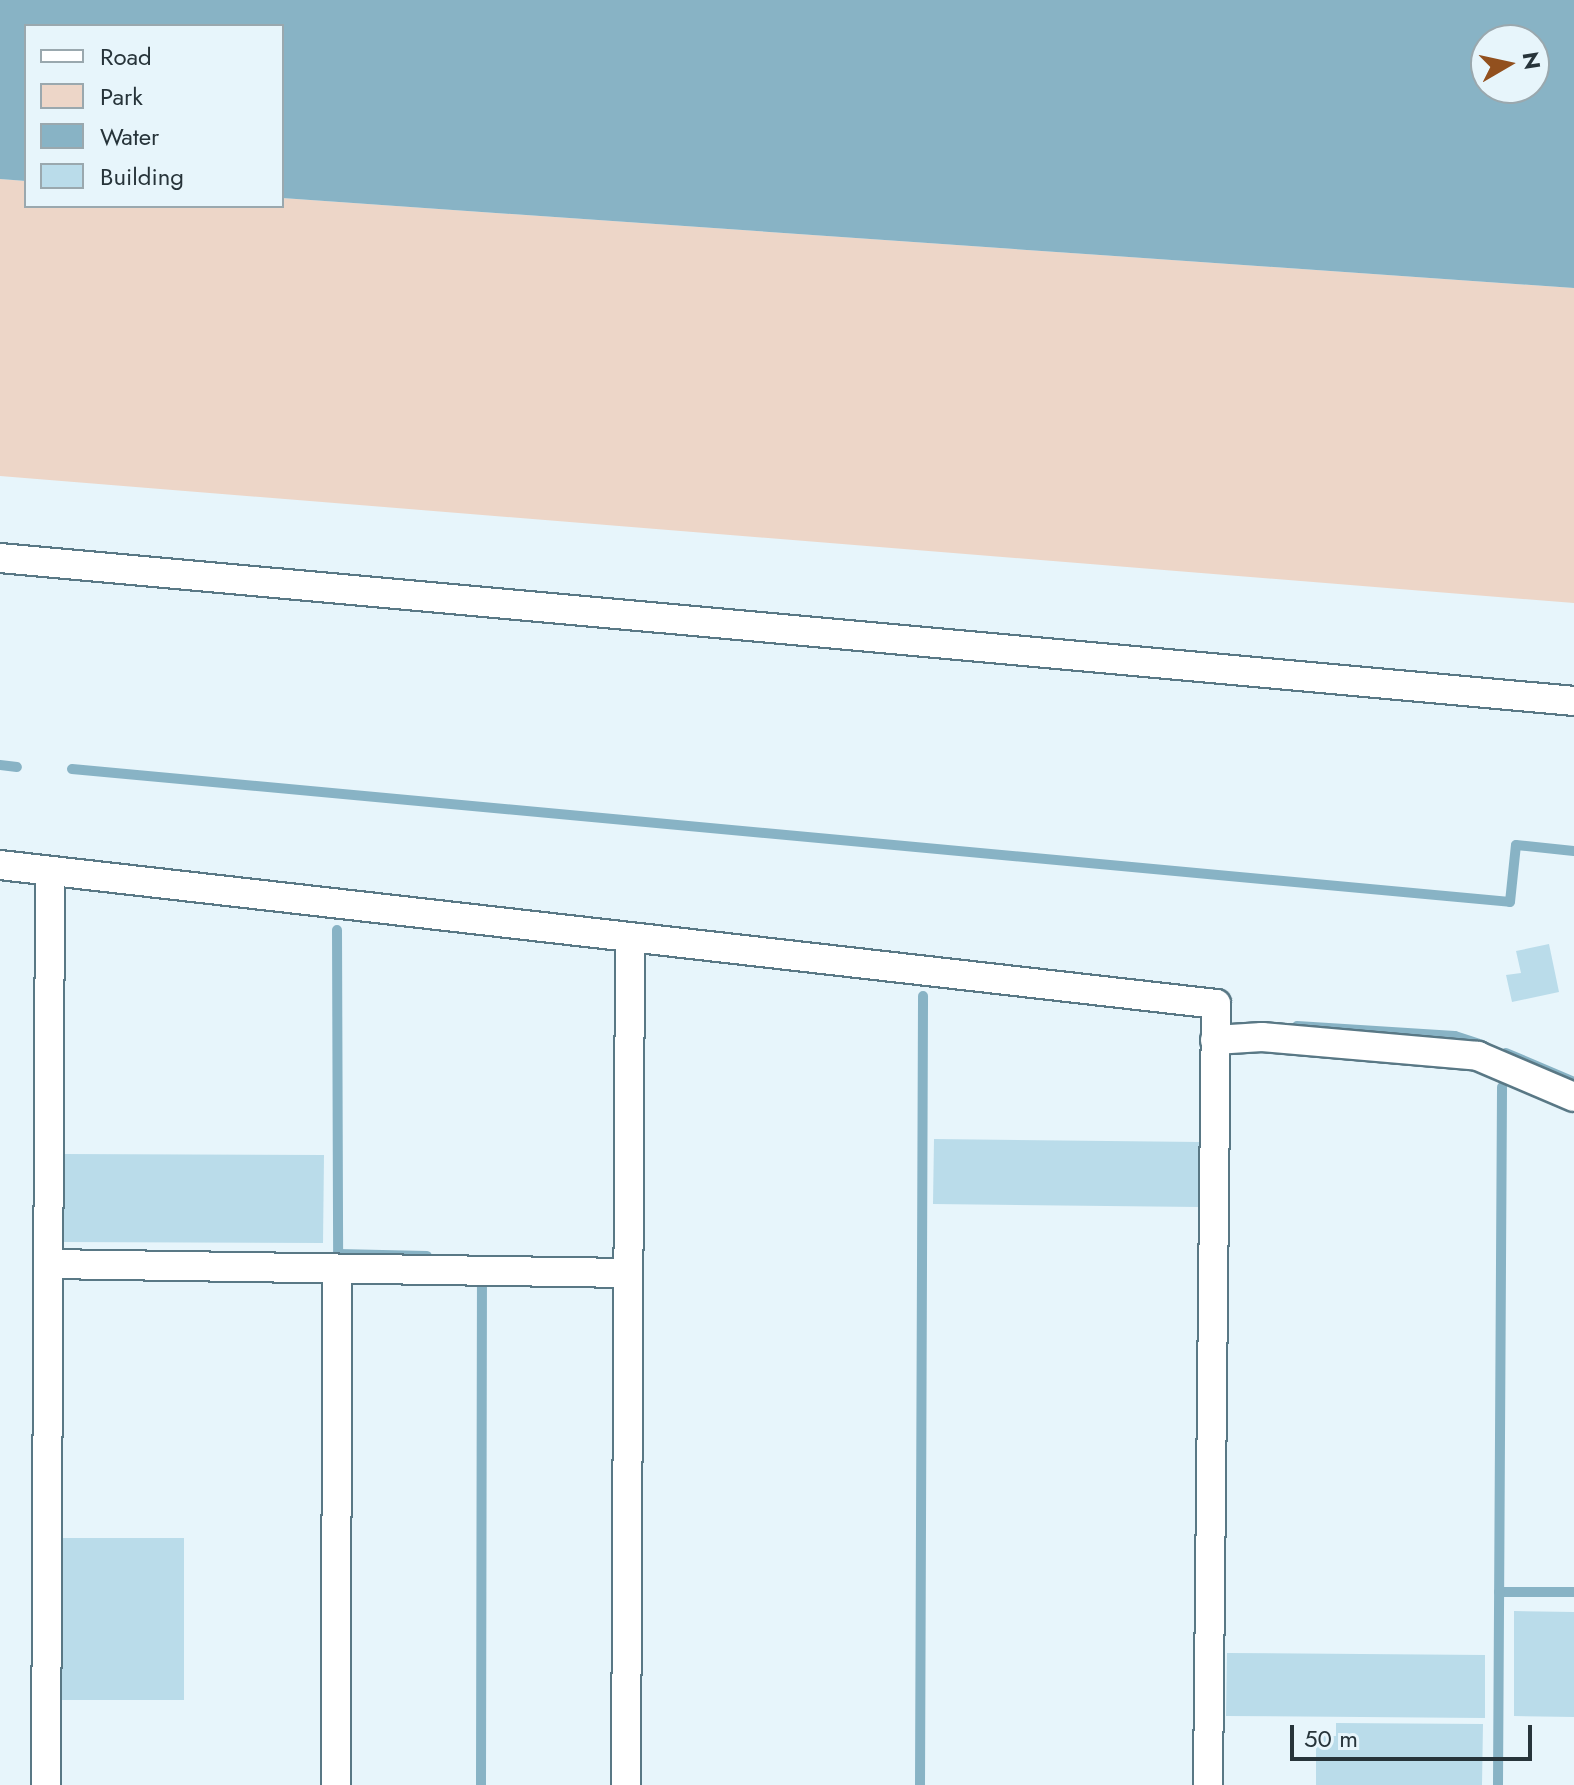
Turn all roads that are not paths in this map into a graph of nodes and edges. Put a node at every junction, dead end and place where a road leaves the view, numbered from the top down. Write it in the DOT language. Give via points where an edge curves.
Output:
graph roads {
  1 [pos="0,558"];
  2 [pos="1574,701"];
  3 [pos="0,865"];
  4 [pos="50,871"];
  5 [pos="630,938"];
  6 [pos="1215,1040"];
  7 [pos="1574,1097"];
  8 [pos="48,1264"];
  9 [pos="337,1269"];
  10 [pos="628,1273"];
  11 [pos="46,1785"];
  12 [pos="336,1785"];
  13 [pos="626,1785"];
  14 [pos="1208,1785"];
  1 -- 2 [label="street"];
  3 -- 4 [label="street"];
  4 -- 5 [label="street"];
  4 -- 8 [label="street"];
  5 -- 6 [label="street" via="1216,1004"];
  5 -- 10 [label="street"];
  6 -- 7 [label="street" via="1262,1037 1478,1056"];
  6 -- 14 [label="street"];
  8 -- 9 [label="street"];
  8 -- 11 [label="street"];
  9 -- 10 [label="street"];
  9 -- 12 [label="street"];
  10 -- 13 [label="street"];
}
